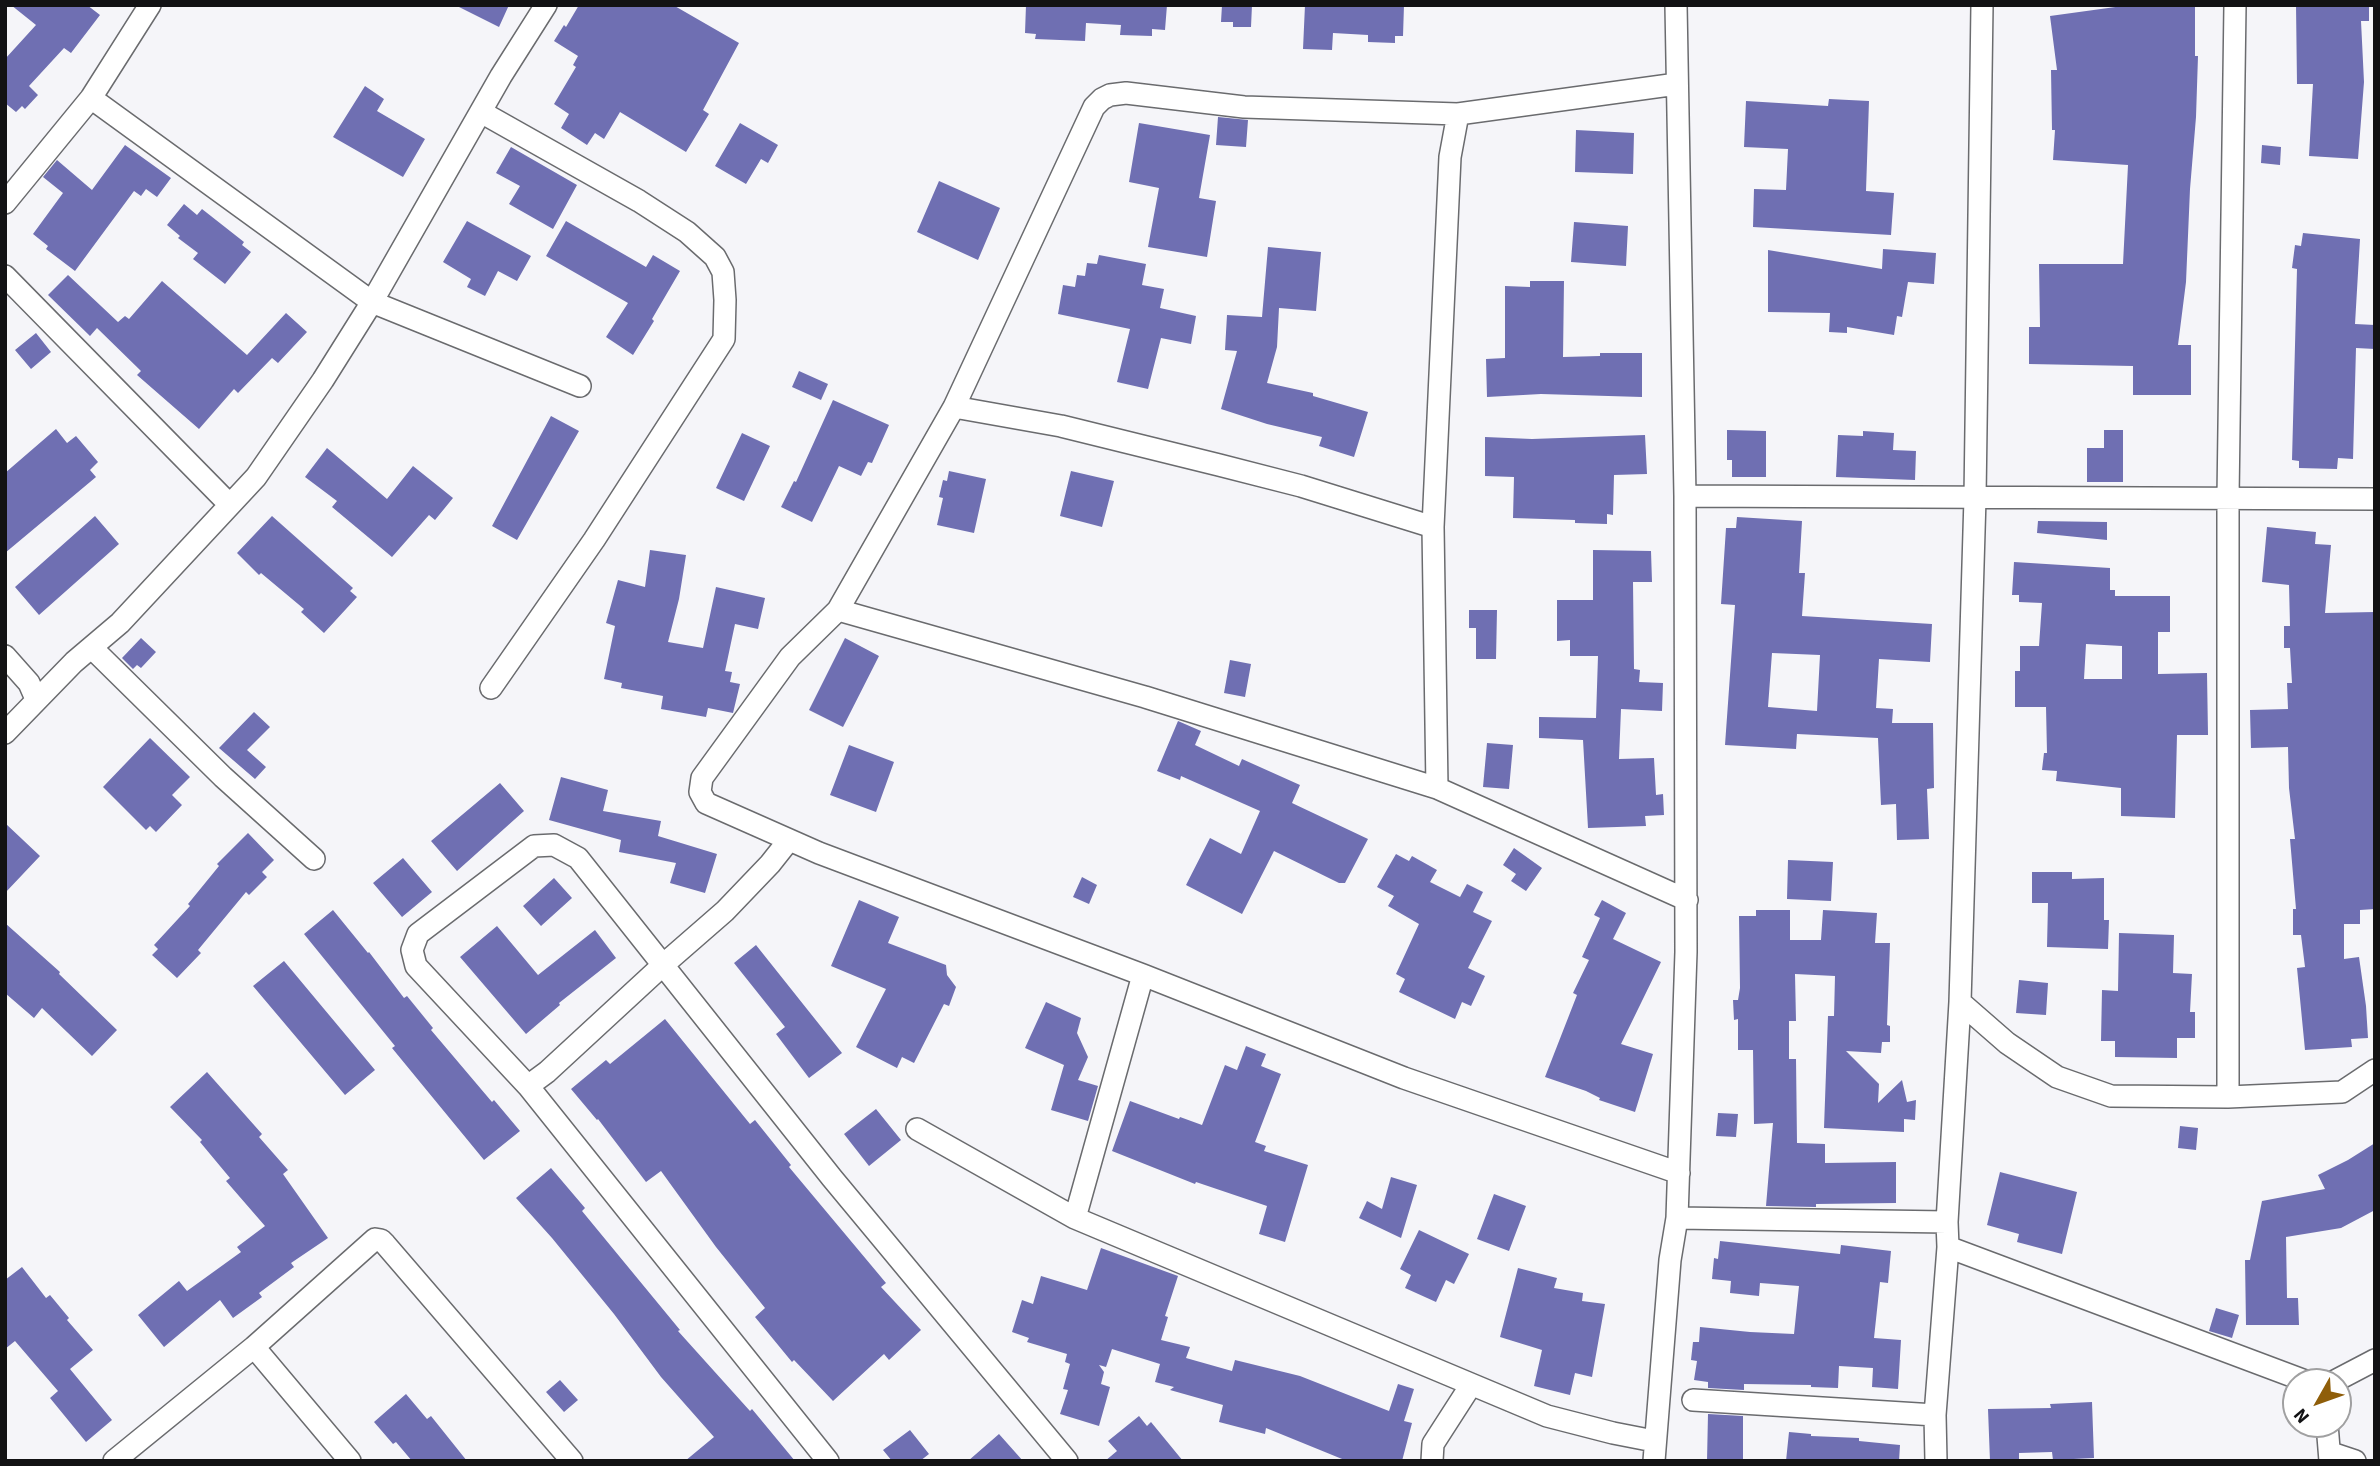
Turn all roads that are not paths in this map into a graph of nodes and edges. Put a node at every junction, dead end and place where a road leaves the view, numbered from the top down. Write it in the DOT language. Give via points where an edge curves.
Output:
graph roads {
  1 [pos="150,5"];
  2 [pos="546,5"];
  3 [pos="1676,5"];
  4 [pos="1982,5"];
  5 [pos="2235,5"];
  6 [pos="1677,84"];
  7 [pos="91,98"];
  8 [pos="481,112"];
  9 [pos="1458,114"];
  10 [pos="5,203"];
  11 [pos="5,276"];
  12 [pos="372,302"];
  13 [pos="580,386"];
  14 [pos="954,407"];
  15 [pos="1685,496"];
  16 [pos="2228,497"];
  17 [pos="1975,498"];
  18 [pos="2375,499"];
  19 [pos="230,505"];
  20 [pos="1433,527"];
  21 [pos="838,610"];
  22 [pos="93,649"];
  23 [pos="5,656"];
  24 [pos="491,688"];
  25 [pos="36,699"];
  26 [pos="5,733"];
  27 [pos="1437,788"];
  28 [pos="789,840"];
  29 [pos="314,859"];
  30 [pos="1687,900"];
  31 [pos="663,965"];
  32 [pos="1143,975"];
  33 [pos="1960,1002"];
  34 [pos="2375,1070"];
  35 [pos="528,1086"];
  36 [pos="2228,1097"];
  37 [pos="917,1129"];
  38 [pos="1679,1173"];
  39 [pos="1075,1218"];
  40 [pos="1677,1218"];
  41 [pos="1947,1222"];
  42 [pos="1948,1247"];
  43 [pos="254,1347"];
  44 [pos="2375,1360"];
  45 [pos="2282,1372"];
  46 [pos="2352,1372"];
  47 [pos="1471,1385"];
  48 [pos="1693,1401"];
  49 [pos="1935,1415"];
  50 [pos="2328,1438"];
  51 [pos="1654,1451"];
  52 [pos="2330,1457"];
  53 [pos="114,1461"];
  54 [pos="350,1461"];
  55 [pos="572,1461"];
  56 [pos="828,1461"];
  57 [pos="1067,1461"];
  58 [pos="1432,1461"];
  59 [pos="1936,1461"];
  60 [pos="2355,1461"];
  1 -- 7 [label="street"];
  2 -- 8 [label="street"];
  3 -- 6 [label="street"];
  4 -- 17 [label="street"];
  5 -- 16 [label="street"];
  6 -- 9 [label="street"];
  6 -- 15 [label="street"];
  7 -- 10 [label="street"];
  7 -- 12 [label="street"];
  8 -- 12 [label="street"];
  8 -- 24 [label="street" via="687,232 715,257 723,272 725,300 724,339"];
  9 -- 14 [label="street" via="1244,107 1126,93 1102,99 1094,107"];
  9 -- 20 [label="street" via="1450,157"];
  11 -- 19 [label="street"];
  12 -- 13 [label="street"];
  12 -- 19 [label="street" via="256,477"];
  14 -- 20 [label="street" via="1061,426 1301,486"];
  14 -- 21 [label="street"];
  15 -- 17 [label="street"];
  15 -- 30 [label="street"];
  16 -- 17 [label="street"];
  16 -- 18 [label="street"];
  16 -- 36 [label="street"];
  17 -- 33 [label="street"];
  19 -- 22 [label="street"];
  20 -- 27 [label="street"];
  21 -- 27 [label="street" via="1145,697"];
  21 -- 28 [label="street" via="790,657 702,778 700,792 706,803"];
  22 -- 25 [label="street"];
  22 -- 29 [label="street"];
  23 -- 25 [label="street" via="29,683"];
  25 -- 26 [label="street"];
  27 -- 30 [label="street"];
  28 -- 31 [label="street" via="725,911"];
  28 -- 32 [label="street"];
  30 -- 38 [label="street"];
  31 -- 35 [label="street"];
  31 -- 35 [label="street" via="578,858 554,845 534,846 418,934 412,950 416,967"];
  31 -- 57 [label="street"];
  32 -- 38 [label="street" via="1404,1078"];
  32 -- 39 [label="street"];
  33 -- 36 [label="street" via="2007,1043 2057,1076 2111,1096"];
  33 -- 41 [label="street"];
  34 -- 36 [label="street" via="2342,1092"];
  35 -- 56 [label="street"];
  37 -- 39 [label="street"];
  38 -- 40 [label="street"];
  39 -- 47 [label="street"];
  40 -- 41 [label="street"];
  40 -- 51 [label="street"];
  41 -- 42 [label="street"];
  42 -- 45 [label="street"];
  42 -- 49 [label="street"];
  43 -- 53 [label="street"];
  43 -- 54 [label="street"];
  43 -- 55 [label="street" via="369,1242 381,1240"];
  44 -- 46 [label="street"];
  47 -- 51 [label="street"];
  47 -- 58 [label="street" via="1433,1444"];
  48 -- 49 [label="street"];
  49 -- 59 [label="street"];
  50 -- 52 [label="street"];
  52 -- 60 [label="street"];
}
